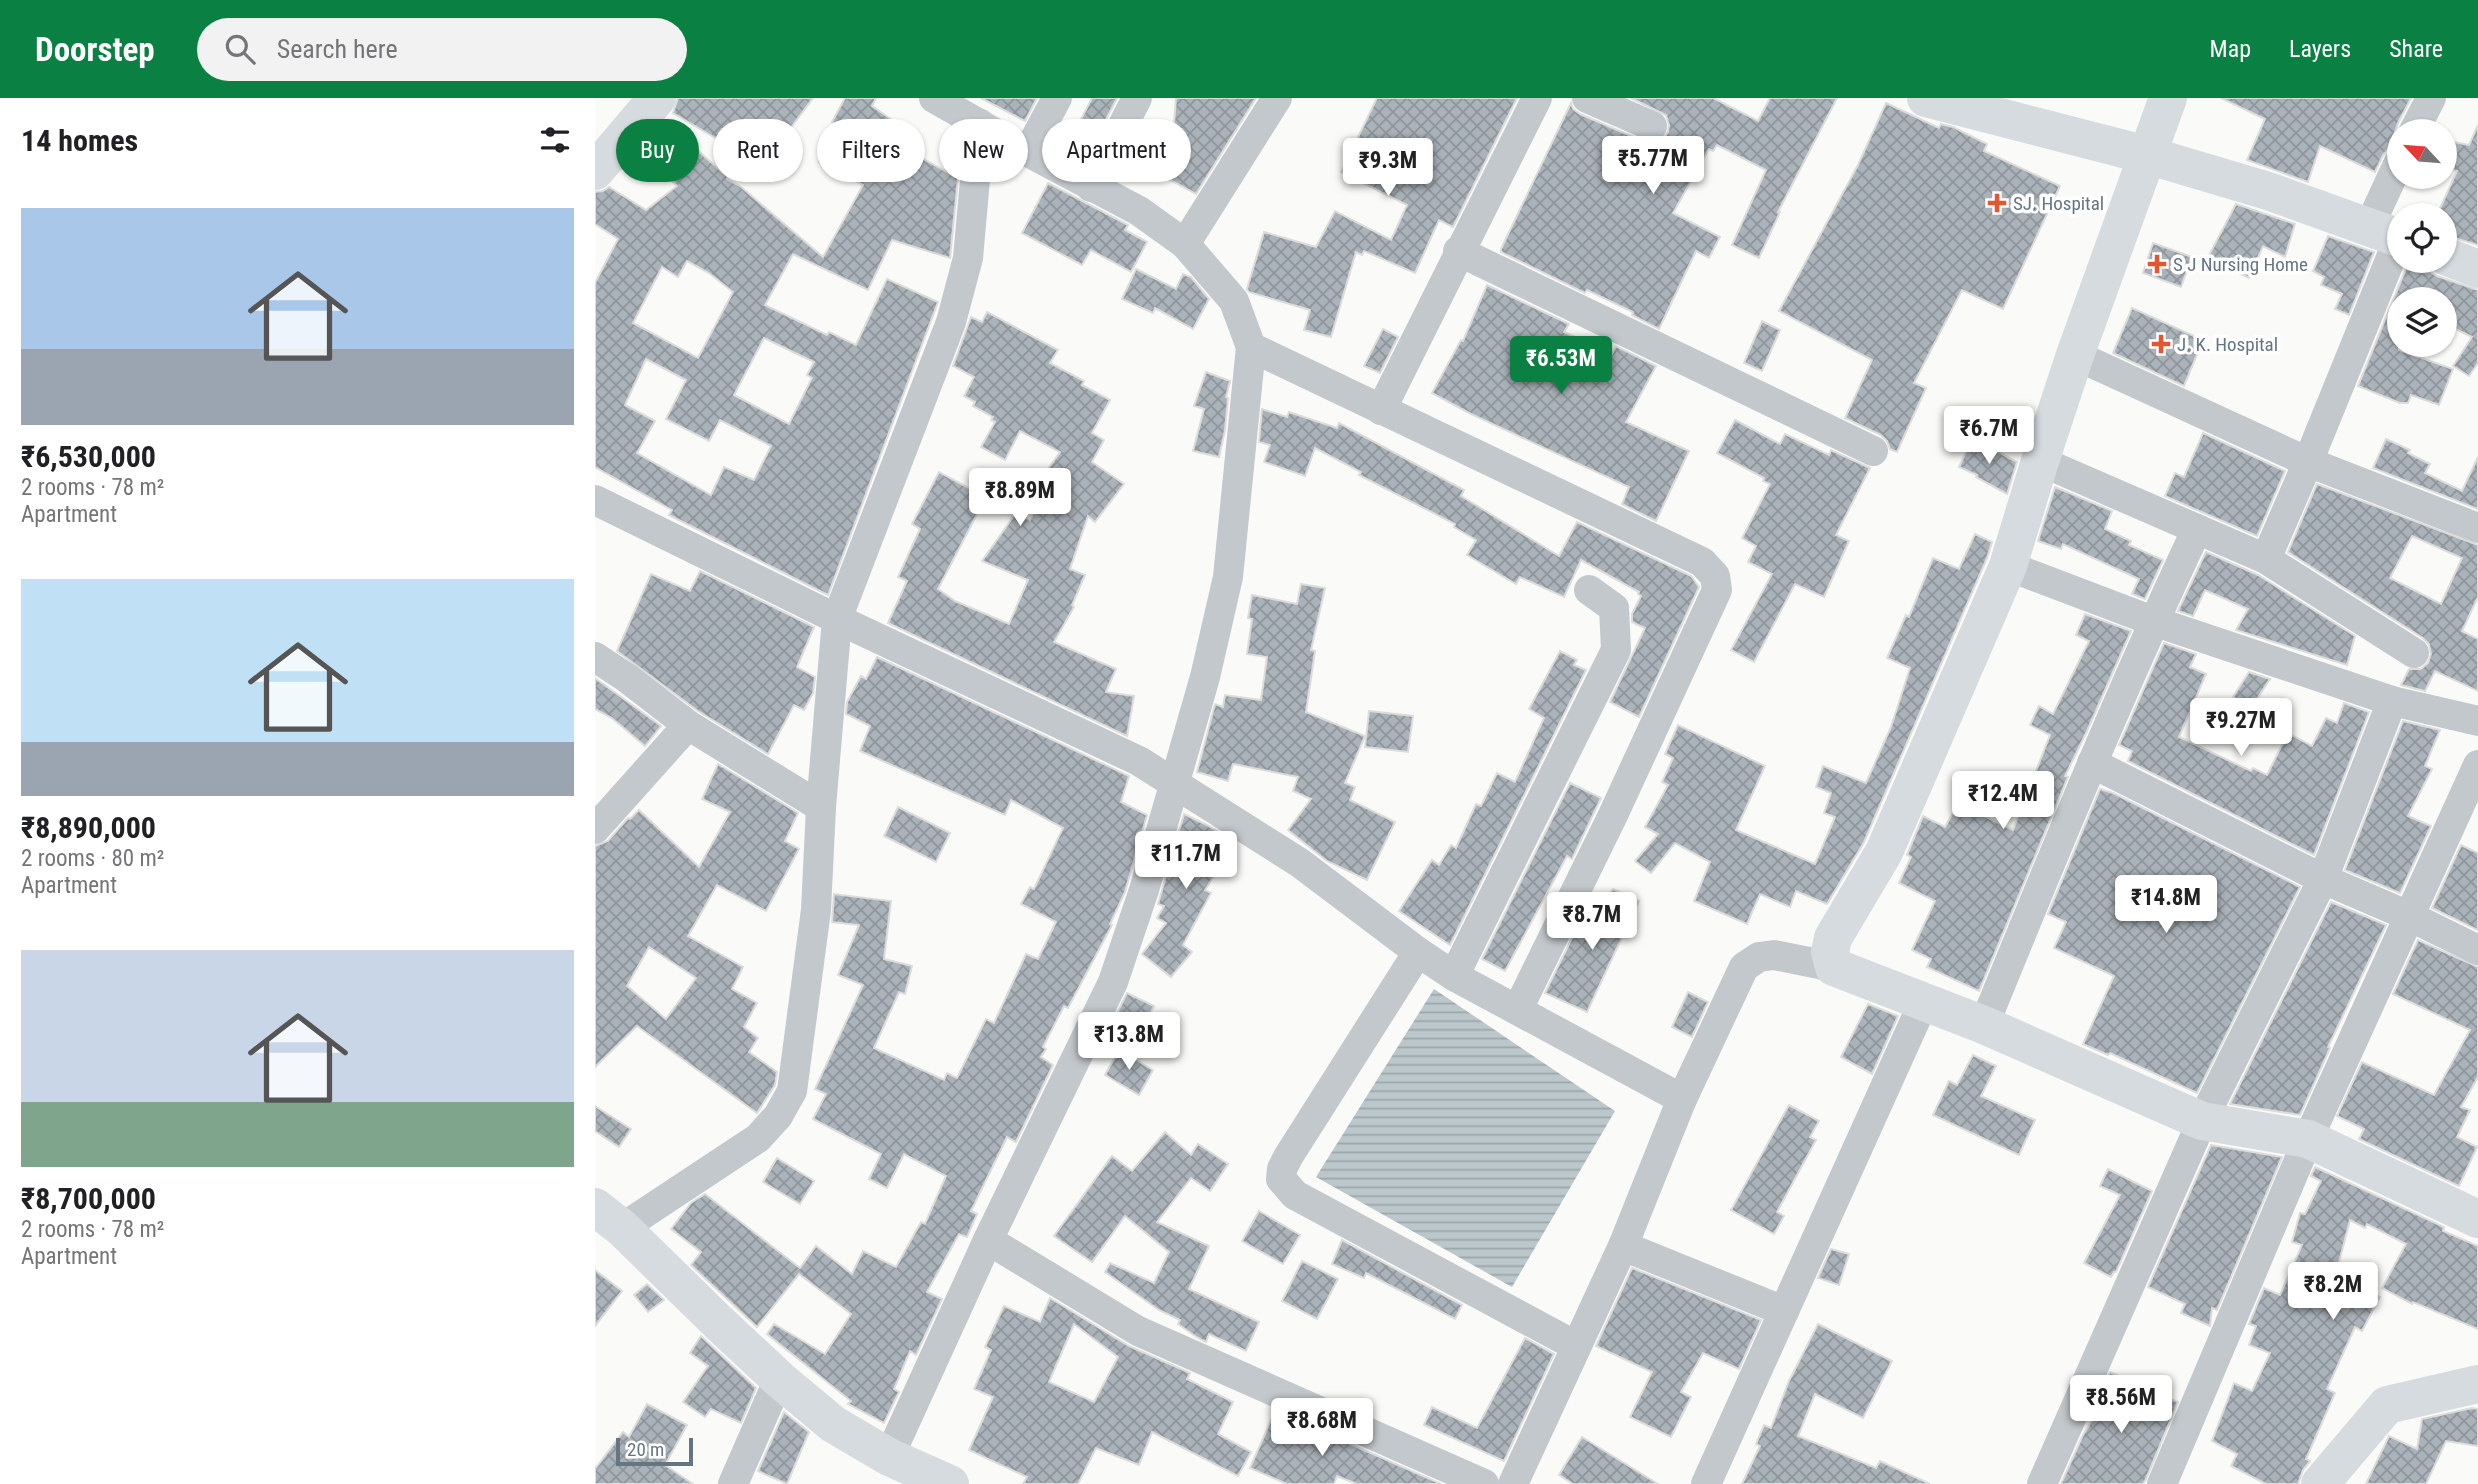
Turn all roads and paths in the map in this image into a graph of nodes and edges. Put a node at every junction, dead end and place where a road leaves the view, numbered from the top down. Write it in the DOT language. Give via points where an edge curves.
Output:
graph roads {
  1 [pos="657,98"];
  2 [pos="1057,98"];
  3 [pos="1137,98"];
  4 [pos="1277,98"];
  5 [pos="1537,98"];
  6 [pos="1587,98"];
  7 [pos="1926,98"];
  8 [pos="2168,98"];
  9 [pos="2431,98"];
  10 [pos="937,99"];
  11 [pos="971,119"];
  12 [pos="2420,119"];
  13 [pos="1652,126"];
  14 [pos="1028,152"];
  15 [pos="2147,155"];
  16 [pos="595,171"];
  17 [pos="975,182"];
  18 [pos="1091,187"];
  19 [pos="2387,233"];
  20 [pos="2387,240"];
  21 [pos="1185,244"];
  22 [pos="1458,251"];
  23 [pos="2457,261"];
  24 [pos="2478,269"];
  25 [pos="1251,348"];
  26 [pos="2075,355"];
  27 [pos="1381,410"];
  28 [pos="1873,452"];
  29 [pos="2040,461"];
  30 [pos="2308,463"];
  31 [pos="595,500"];
  32 [pos="2478,528"];
  33 [pos="2197,529"];
  34 [pos="2266,559"];
  35 [pos="2008,566"];
  36 [pos="1589,590"];
  37 [pos="837,619"];
  38 [pos="2153,621"];
  39 [pos="2414,653"];
  40 [pos="595,657"];
  41 [pos="2392,701"];
  42 [pos="2478,721"];
  43 [pos="688,725"];
  44 [pos="2092,763"];
  45 [pos="2478,765"];
  46 [pos="1173,783"];
  47 [pos="821,807"];
  48 [pos="595,829"];
  49 [pos="2323,879"];
  50 [pos="2409,916"];
  51 [pos="2478,950"];
  52 [pos="1417,952"];
  53 [pos="1834,967"];
  54 [pos="1454,976"];
  55 [pos="1924,1000"];
  56 [pos="1518,1009"];
  57 [pos="1983,1025"];
  58 [pos="1682,1099"];
  59 [pos="2202,1121"];
  60 [pos="2308,1139"];
  61 [pos="608,1217"];
  62 [pos="2478,1219"];
  63 [pos="988,1240"];
  64 [pos="1623,1246"];
  65 [pos="1784,1311"];
  66 [pos="1576,1346"];
  67 [pos="779,1379"];
  68 [pos="2478,1384"];
  69 [pos="888,1457"];
  70 [pos="733,1484"];
  71 [pos="950,1484"];
  72 [pos="1484,1484"];
  73 [pos="1513,1484"];
  74 [pos="1706,1484"];
  75 [pos="2042,1484"];
  76 [pos="2162,1484"];
  77 [pos="2319,1484"];
  1 -- 16 [label="street"];
  2 -- 14 [label="street"];
  3 -- 18 [label="street"];
  4 -- 21 [label="street"];
  5 -- 22 [label="street"];
  6 -- 13 [label="street"];
  7 -- 15 [label="street"];
  8 -- 15 [label="street"];
  9 -- 12 [label="street"];
  10 -- 11 [label="street"];
  14 -- 18 [label="street"];
  15 -- 19 [label="street"];
  15 -- 26 [label="street"];
  17 -- 37 [label="street" via="968,258 951,322"];
  18 -- 21 [label="street" via="1139,211"];
  20 -- 30 [label="street"];
  21 -- 25 [label="street" via="1234,301"];
  22 -- 27 [label="street"];
  22 -- 28 [label="street"];
  23 -- 24 [label="street"];
  25 -- 27 [label="street"];
  25 -- 46 [label="street" via="1228,577 1205,677"];
  26 -- 29 [label="street"];
  26 -- 30 [label="street"];
  27 -- 56 [label="street" via="1702,562 1715,576 1717,590"];
  29 -- 33 [label="street"];
  29 -- 35 [label="street"];
  30 -- 32 [label="street"];
  30 -- 34 [label="street"];
  31 -- 37 [label="street"];
  33 -- 34 [label="street"];
  33 -- 38 [label="street"];
  34 -- 39 [label="street"];
  35 -- 38 [label="street"];
  35 -- 53 [label="street" via="1884,852 1833,938"];
  36 -- 54 [label="street" via="1614,608 1616,650"];
  37 -- 46 [label="street" via="1139,761"];
  37 -- 47 [label="street"];
  38 -- 41 [label="street"];
  38 -- 44 [label="street"];
  40 -- 43 [label="street"];
  41 -- 42 [label="street"];
  41 -- 49 [label="street"];
  43 -- 47 [label="street"];
  43 -- 48 [label="street"];
  44 -- 49 [label="street"];
  44 -- 57 [label="street"];
  45 -- 50 [label="street"];
  46 -- 52 [label="street" via="1300,863"];
  46 -- 63 [label="street" via="1113,982"];
  47 -- 61 [label="street" via="816,909 792,1091 758,1138"];
  49 -- 50 [label="street"];
  49 -- 59 [label="street"];
  50 -- 51 [label="street"];
  50 -- 60 [label="street"];
  52 -- 54 [label="street"];
  52 -- 66 [label="street" via="1288,1157 1281,1179 1295,1195"];
  53 -- 55 [label="street"];
  53 -- 58 [label="street" via="1774,956 1759,957 1744,967"];
  54 -- 56 [label="street"];
  55 -- 57 [label="street"];
  55 -- 65 [label="street"];
  56 -- 58 [label="street"];
  57 -- 59 [label="street"];
  58 -- 64 [label="street"];
  59 -- 60 [label="street"];
  59 -- 75 [label="street"];
  60 -- 62 [label="street"];
  60 -- 76 [label="street"];
  61 -- 67 [label="street"];
  63 -- 69 [label="street"];
  63 -- 72 [label="street" via="1138,1331"];
  64 -- 65 [label="street"];
  64 -- 66 [label="street"];
  65 -- 74 [label="street"];
  66 -- 73 [label="street"];
  67 -- 69 [label="street" via="833,1424"];
  67 -- 70 [label="street"];
  68 -- 77 [label="street" via="2387,1405"];
  69 -- 71 [label="street"];
}
